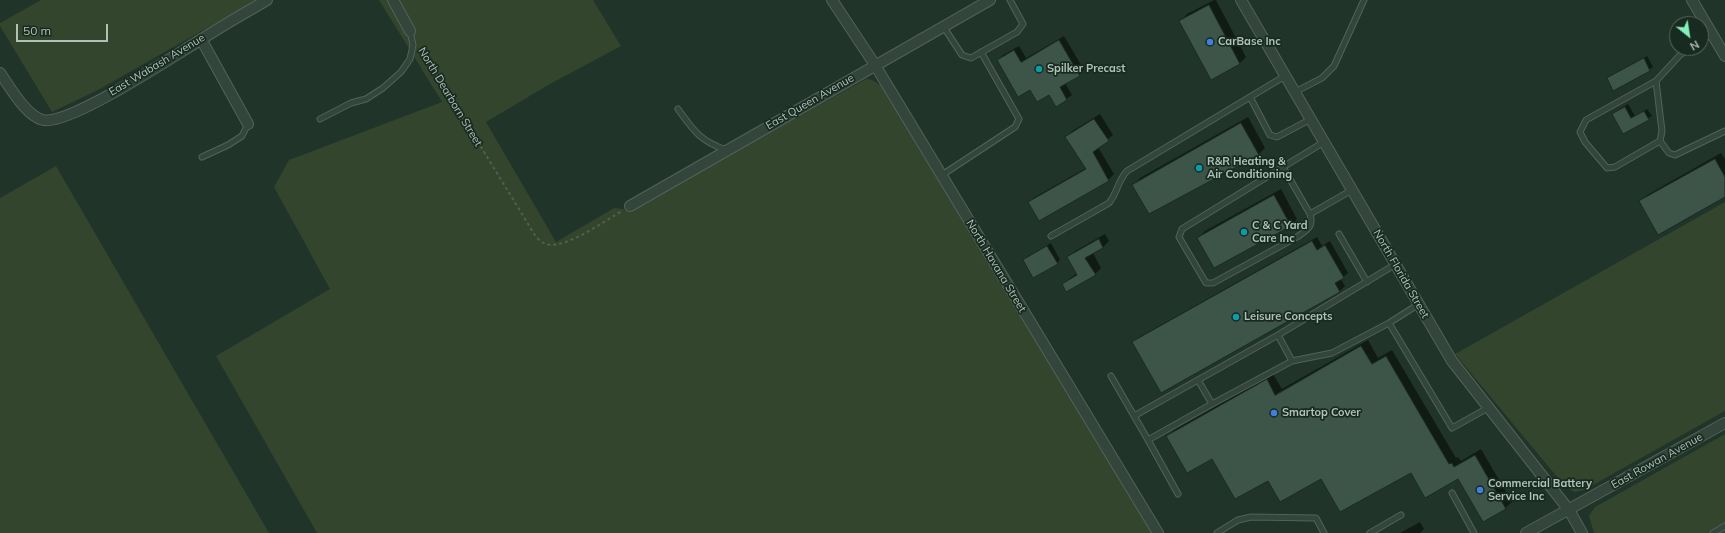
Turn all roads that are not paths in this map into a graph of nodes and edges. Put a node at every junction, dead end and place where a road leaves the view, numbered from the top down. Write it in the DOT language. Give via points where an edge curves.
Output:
graph roads {
  1 [pos="267,0"];
  2 [pos="393,0"];
  3 [pos="832,0"];
  4 [pos="990,0"];
  5 [pos="1010,0"];
  6 [pos="1241,0"];
  7 [pos="1364,0"];
  8 [pos="1692,0"];
  9 [pos="944,26"];
  10 [pos="410,31"];
  11 [pos="1712,34"];
  12 [pos="1709,36"];
  13 [pos="201,39"];
  14 [pos="981,52"];
  15 [pos="1724,52"];
  16 [pos="1679,56"];
  17 [pos="875,65"];
  18 [pos="0,73"];
  19 [pos="1286,76"];
  20 [pos="1656,81"];
  21 [pos="1295,92"];
  22 [pos="1250,97"];
  23 [pos="678,109"];
  24 [pos="320,119"];
  25 [pos="1311,119"];
  26 [pos="248,124"];
  27 [pos="1723,132"];
  28 [pos="1725,138"];
  29 [pos="1660,141"];
  30 [pos="1324,142"];
  31 [pos="726,150"];
  32 [pos="202,157"];
  33 [pos="1283,167"];
  34 [pos="942,175"];
  35 [pos="1352,190"];
  36 [pos="630,206"];
  37 [pos="1310,214"];
  38 [pos="1339,234"];
  39 [pos="1051,236"];
  40 [pos="1396,264"];
  41 [pos="1367,282"];
  42 [pos="1419,304"];
  43 [pos="1389,323"];
  44 [pos="1278,335"];
  45 [pos="1292,361"];
  46 [pos="1111,376"];
  47 [pos="1198,380"];
  48 [pos="1212,404"];
  49 [pos="1488,408"];
  50 [pos="1134,416"];
  51 [pos="1725,423"];
  52 [pos="1148,440"];
  53 [pos="1452,493"];
  54 [pos="1178,494"];
  55 [pos="1569,510"];
  56 [pos="1400,515"];
  57 [pos="1725,526"];
  58 [pos="1540,530"];
  59 [pos="1158,533"];
  60 [pos="1217,533"];
  61 [pos="1324,533"];
  62 [pos="1370,533"];
  63 [pos="1474,533"];
  64 [pos="1526,533"];
  65 [pos="1582,533"];
  66 [pos="1713,533"];
  1 -- 13 [label="street, East Wabash Avenue"];
  2 -- 10 [label="street"];
  3 -- 17 [label="street, North Havana Street"];
  4 -- 9 [label="street, East Queen Avenue"];
  5 -- 14 [label="lane" via="1023,24 1017,32"];
  6 -- 19 [label="street, North Florida Street"];
  7 -- 21 [label="lane" via="1334,66 1322,78"];
  8 -- 11 [label="street"];
  9 -- 14 [label="lane" via="962,56 971,58"];
  9 -- 17 [label="street, East Queen Avenue"];
  10 -- 24 [label="lane" via="413,45 410,59 401,72 366,99 351,103"];
  11 -- 12 [label="lane"];
  11 -- 15 [label="street"];
  13 -- 18 [label="street, East Wabash Avenue" via="130,83 57,119 42,120 33,116"];
  13 -- 26 [label="street"];
  14 -- 34 [label="lane" via="1019,119 1015,127"];
  16 -- 20 [label="lane"];
  17 -- 31 [label="street, East Queen Avenue"];
  17 -- 34 [label="street, North Havana Street"];
  19 -- 21 [label="street, North Florida Street"];
  19 -- 22 [label="lane"];
  20 -- 29 [label="lane" via="1662,131"];
  20 -- 29 [label="lane" via="1586,120 1580,132 1607,168 1615,167"];
  21 -- 25 [label="street, North Florida Street"];
  22 -- 25 [label="lane" via="1270,135 1278,137"];
  22 -- 39 [label="lane" via="1127,171 1119,180 1115,196 1110,203"];
  23 -- 31 [label="lane" via="696,134 709,144"];
  25 -- 30 [label="street, North Florida Street"];
  26 -- 32 [label="lane" via="242,136"];
  27 -- 28 [label="lane"];
  27 -- 29 [label="lane" via="1675,155 1669,153"];
  30 -- 33 [label="lane"];
  30 -- 35 [label="street, North Florida Street"];
  31 -- 36 [label="street, East Queen Avenue"];
  33 -- 37 [label="lane"];
  33 -- 37 [label="lane" via="1182,229 1179,237 1206,283 1213,283 1310,228"];
  34 -- 59 [label="street, North Havana Street"];
  35 -- 37 [label="lane"];
  35 -- 40 [label="street, North Florida Street"];
  38 -- 41 [label="lane"];
  40 -- 41 [label="lane"];
  40 -- 42 [label="street, North Florida Street"];
  41 -- 44 [label="lane"];
  42 -- 43 [label="lane"];
  42 -- 49 [label="street, North Florida Street" via="1452,361"];
  43 -- 45 [label="lane" via="1332,354"];
  43 -- 49 [label="lane" via="1452,428"];
  44 -- 45 [label="lane"];
  44 -- 47 [label="lane"];
  45 -- 48 [label="lane"];
  46 -- 50 [label="lane"];
  47 -- 48 [label="lane"];
  47 -- 50 [label="lane"];
  48 -- 52 [label="lane"];
  49 -- 55 [label="street, North Florida Street"];
  50 -- 52 [label="lane"];
  51 -- 55 [label="street, East Rowan Avenue"];
  52 -- 54 [label="lane"];
  53 -- 63 [label="lane"];
  55 -- 58 [label="street, East Rowan Avenue"];
  55 -- 65 [label="street, North Florida Street"];
  56 -- 62 [label="lane"];
  57 -- 66 [label="lane"];
  58 -- 64 [label="street, East Rowan Avenue"];
  60 -- 61 [label="lane" via="1238,520 1251,517 1296,517 1316,518"];
}
